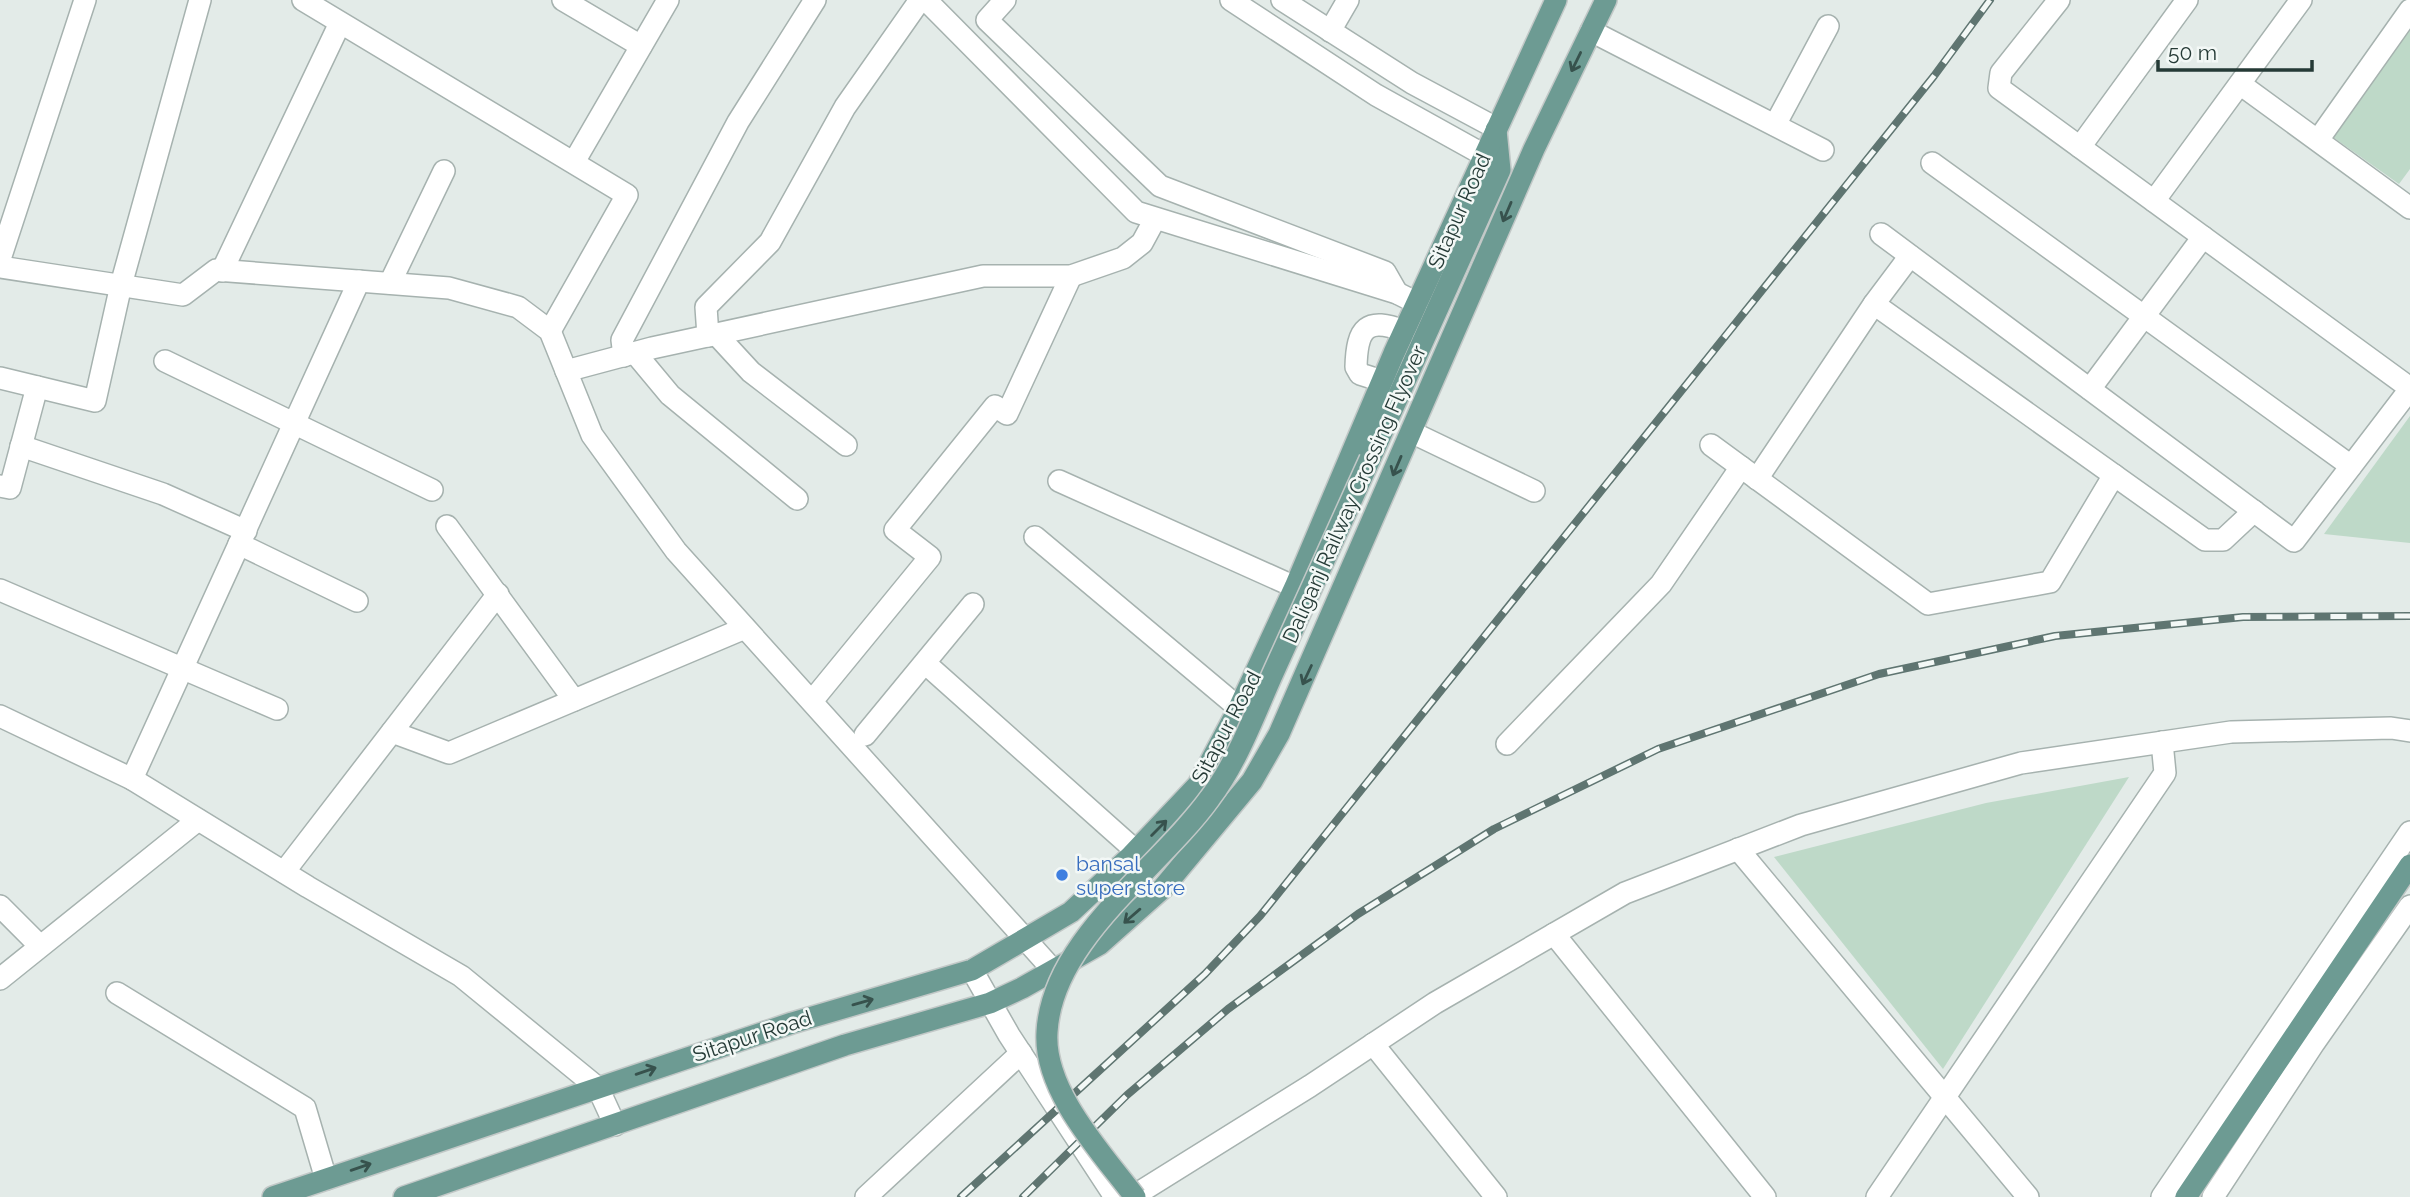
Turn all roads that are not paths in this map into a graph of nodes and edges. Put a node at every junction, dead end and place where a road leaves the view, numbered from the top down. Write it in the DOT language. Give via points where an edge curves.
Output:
graph roads {
  1 [pos="85,0"];
  2 [pos="200,0"];
  3 [pos="303,0"];
  4 [pos="563,0"];
  5 [pos="668,0"];
  6 [pos="815,0"];
  7 [pos="920,0"];
  8 [pos="926,0"];
  9 [pos="1005,0"];
  10 [pos="1231,0"];
  11 [pos="1282,0"];
  12 [pos="1348,0"];
  13 [pos="1556,0"];
  14 [pos="1605,0"];
  15 [pos="2059,0"];
  16 [pos="2186,0"];
  17 [pos="2301,0"];
  18 [pos="2410,10"];
  19 [pos="340,23"];
  20 [pos="1828,26"];
  21 [pos="1330,30"];
  22 [pos="1591,31"];
  23 [pos="641,46"];
  24 [pos="2240,84"];
  25 [pos="1775,125"];
  26 [pos="1496,128"];
  27 [pos="2318,140"];
  28 [pos="2080,147"];
  29 [pos="1534,149"];
  30 [pos="1823,150"];
  31 [pos="1484,155"];
  32 [pos="573,163"];
  33 [pos="1933,163"];
  34 [pos="1500,170"];
  35 [pos="444,171"];
  36 [pos="2154,201"];
  37 [pos="2407,201"];
  38 [pos="1155,219"];
  39 [pos="1881,234"];
  40 [pos="2203,237"];
  41 [pos="1910,256"];
  42 [pos="0,259"];
  43 [pos="0,267"];
  44 [pos="222,271"];
  45 [pos="1071,276"];
  46 [pos="359,281"];
  47 [pos="390,283"];
  48 [pos="121,285"];
  49 [pos="1397,293"];
  50 [pos="1417,303"];
  51 [pos="1874,304"];
  52 [pos="2144,316"];
  53 [pos="550,331"];
  54 [pos="1405,331"];
  55 [pos="712,335"];
  56 [pos="629,354"];
  57 [pos="165,361"];
  58 [pos="566,371"];
  59 [pos="0,378"];
  60 [pos="1382,381"];
  61 [pos="37,387"];
  62 [pos="2090,389"];
  63 [pos="2410,389"];
  64 [pos="295,423"];
  65 [pos="1411,432"];
  66 [pos="846,445"];
  67 [pos="1711,445"];
  68 [pos="21,446"];
  69 [pos="2351,466"];
  70 [pos="1749,473"];
  71 [pos="2114,475"];
  72 [pos="1059,481"];
  73 [pos="0,486"];
  74 [pos="432,490"];
  75 [pos="1534,491"];
  76 [pos="797,499"];
  77 [pos="2254,511"];
  78 [pos="447,526"];
  79 [pos="1035,537"];
  80 [pos="242,538"];
  81 [pos="1295,587"];
  82 [pos="0,590"];
  83 [pos="498,594"];
  84 [pos="357,601"];
  85 [pos="973,604"];
  86 [pos="745,628"];
  87 [pos="925,663"];
  88 [pos="183,669"];
  89 [pos="575,700"];
  90 [pos="812,701"];
  91 [pos="1238,708"];
  92 [pos="277,709"];
  93 [pos="0,716"];
  94 [pos="2410,731"];
  95 [pos="392,732"];
  96 [pos="865,735"];
  97 [pos="2162,742"];
  98 [pos="1507,744"];
  99 [pos="132,779"];
  100 [pos="198,820"];
  101 [pos="2410,832"];
  102 [pos="1738,849"];
  103 [pos="1136,851"];
  104 [pos="2410,865"];
  105 [pos="284,873"];
  106 [pos="0,906"];
  107 [pos="2410,906"];
  108 [pos="1554,934"];
  109 [pos="1027,939"];
  110 [pos="40,946"];
  111 [pos="972,970"];
  112 [pos="1053,970"];
  113 [pos="0,979"];
  114 [pos="117,993"];
  115 [pos="990,1003"];
  116 [pos="1373,1044"];
  117 [pos="1021,1053"];
  118 [pos="598,1088"];
  119 [pos="1946,1096"];
  120 [pos="615,1125"];
  121 [pos="326,1179"];
  122 [pos="1162,1190"];
  123 [pos="273,1197"];
  124 [pos="404,1197"];
  125 [pos="866,1197"];
  126 [pos="1115,1197"];
  127 [pos="1134,1197"];
  128 [pos="1496,1197"];
  129 [pos="1765,1197"];
  130 [pos="1877,1197"];
  131 [pos="2028,1197"];
  132 [pos="2162,1197"];
  133 [pos="2186,1197"];
  134 [pos="2213,1197"];
  1 -- 42 [label="street"];
  2 -- 48 [label="street"];
  3 -- 19 [label="street"];
  4 -- 23 [label="street"];
  5 -- 23 [label="street"];
  6 -- 56 [label="street" via="738,122 622,340"];
  7 -- 55 [label="street" via="845,107 770,242 706,307"];
  8 -- 38 [label="street" via="1136,212"];
  9 -- 49 [label="street" via="987,20 1160,186 1385,272"];
  10 -- 31 [label="street" via="1376,95"];
  11 -- 21 [label="street"];
  12 -- 21 [label="street"];
  13 -- 26 [label="main road, Sitapur Road"];
  14 -- 22 [label="main road, Sitapur Road"];
  15 -- 28 [label="street" via="2001,74 1999,88"];
  16 -- 28 [label="street"];
  17 -- 24 [label="street"];
  18 -- 27 [label="street"];
  19 -- 32 [label="street"];
  19 -- 44 [label="street"];
  20 -- 25 [label="street"];
  21 -- 26 [label="street" via="1412,83"];
  22 -- 25 [label="street"];
  22 -- 29 [label="main road, Sitapur Road, one-way"];
  23 -- 32 [label="street"];
  24 -- 27 [label="street"];
  24 -- 36 [label="street"];
  25 -- 30 [label="street"];
  26 -- 31 [label="main road, Sitapur Road"];
  26 -- 34 [label="main road, Daliganj Railway Crossing Flyover"];
  27 -- 37 [label="street"];
  28 -- 36 [label="street"];
  29 -- 34 [label="main road"];
  29 -- 65 [label="main road, Sitapur Road, one-way"];
  31 -- 50 [label="main road, Sitapur Road"];
  32 -- 53 [label="street" via="627,195"];
  33 -- 52 [label="street"];
  34 -- 127 [label="main road, Daliganj Railway Crossing Flyover, bridge" via="1247,731 1213,795 1182,836 1097,923 1065,971 1056,995 1046,1032 1056,1081 1073,1113"];
  35 -- 47 [label="street"];
  36 -- 40 [label="street"];
  38 -- 45 [label="street" via="1142,243 1123,258"];
  38 -- 49 [label="street"];
  39 -- 41 [label="street"];
  40 -- 52 [label="street"];
  40 -- 63 [label="street"];
  41 -- 51 [label="street"];
  41 -- 62 [label="street"];
  43 -- 48 [label="street"];
  44 -- 46 [label="street"];
  44 -- 48 [label="street" via="216,270 183,295"];
  45 -- 55 [label="street" via="983,275"];
  45 -- 90 [label="street" via="1007,414 995,405 895,530 930,556"];
  46 -- 47 [label="street"];
  46 -- 64 [label="street"];
  47 -- 53 [label="street" via="449,288 518,307"];
  48 -- 61 [label="street" via="95,401"];
  49 -- 50 [label="street"];
  50 -- 54 [label="main road, Sitapur Road"];
  51 -- 70 [label="street"];
  51 -- 71 [label="street"];
  52 -- 62 [label="street"];
  52 -- 69 [label="street"];
  53 -- 58 [label="street"];
  54 -- 60 [label="main road, Sitapur Road"];
  54 -- 60 [label="street" via="1380,322 1363,334 1356,367 1360,374"];
  55 -- 56 [label="street"];
  55 -- 66 [label="street" via="751,372"];
  56 -- 58 [label="street"];
  56 -- 76 [label="street" via="670,395"];
  57 -- 64 [label="street"];
  58 -- 86 [label="street" via="592,435 676,551"];
  59 -- 61 [label="street"];
  60 -- 81 [label="main road, Sitapur Road"];
  61 -- 68 [label="street"];
  62 -- 77 [label="street"];
  63 -- 69 [label="street"];
  64 -- 74 [label="street"];
  64 -- 80 [label="street"];
  65 -- 75 [label="street"];
  65 -- 112 [label="main road, Sitapur Road, one-way" via="1313,662 1252,781 1163,888 1100,944"];
  67 -- 70 [label="street"];
  68 -- 73 [label="street" via="10,488"];
  68 -- 80 [label="street" via="163,494"];
  69 -- 77 [label="street" via="2294,541"];
  70 -- 71 [label="street" via="1928,604 2050,582"];
  70 -- 98 [label="street" via="1661,584"];
  71 -- 77 [label="street" via="2205,540 2223,540"];
  72 -- 81 [label="street"];
  78 -- 83 [label="street"];
  79 -- 91 [label="street"];
  80 -- 84 [label="street"];
  80 -- 88 [label="street"];
  81 -- 91 [label="main road, Sitapur Road"];
  82 -- 88 [label="street"];
  83 -- 89 [label="street"];
  83 -- 95 [label="street"];
  85 -- 87 [label="street"];
  86 -- 89 [label="street"];
  86 -- 90 [label="street"];
  87 -- 96 [label="street"];
  87 -- 103 [label="street"];
  88 -- 92 [label="street"];
  88 -- 99 [label="street"];
  89 -- 95 [label="street" via="449,752"];
  90 -- 109 [label="street"];
  103 -- 91 [label="main road, Sitapur Road, one-way" via="1198,785"];
  93 -- 99 [label="street"];
  94 -- 97 [label="street" via="2231,733"];
  95 -- 105 [label="street"];
  97 -- 102 [label="street" via="2021,763 1801,825"];
  97 -- 119 [label="street" via="2165,773"];
  99 -- 100 [label="street"];
  100 -- 105 [label="street"];
  100 -- 110 [label="street"];
  101 -- 132 [label="street"];
  102 -- 108 [label="street" via="1625,893"];
  102 -- 119 [label="street"];
  103 -- 109 [label="main road, Sitapur Road" via="1071,912"];
  104 -- 133 [label="main road"];
  105 -- 118 [label="street" via="461,976"];
  106 -- 110 [label="street"];
  107 -- 134 [label="street"];
  108 -- 116 [label="street"];
  108 -- 129 [label="street"];
  109 -- 111 [label="main road, Sitapur Road"];
  109 -- 112 [label="street"];
  110 -- 113 [label="street"];
  111 -- 115 [label="street"];
  118 -- 111 [label="main road, Sitapur Road, one-way" via="792,1023"];
  112 -- 115 [label="main road, Sitapur Road"];
  114 -- 121 [label="street" via="305,1108"];
  115 -- 117 [label="street"];
  115 -- 120 [label="main road, Sitapur Road" via="859,1041"];
  116 -- 122 [label="street"];
  116 -- 128 [label="street"];
  117 -- 125 [label="street"];
  117 -- 126 [label="street"];
  118 -- 120 [label="street"];
  121 -- 118 [label="main road, Sitapur Road, one-way"];
  119 -- 130 [label="street"];
  119 -- 131 [label="street"];
  120 -- 124 [label="main road, Sitapur Road"];
  121 -- 123 [label="main road, Sitapur Road"];
  122 -- 127 [label="street"];
}
